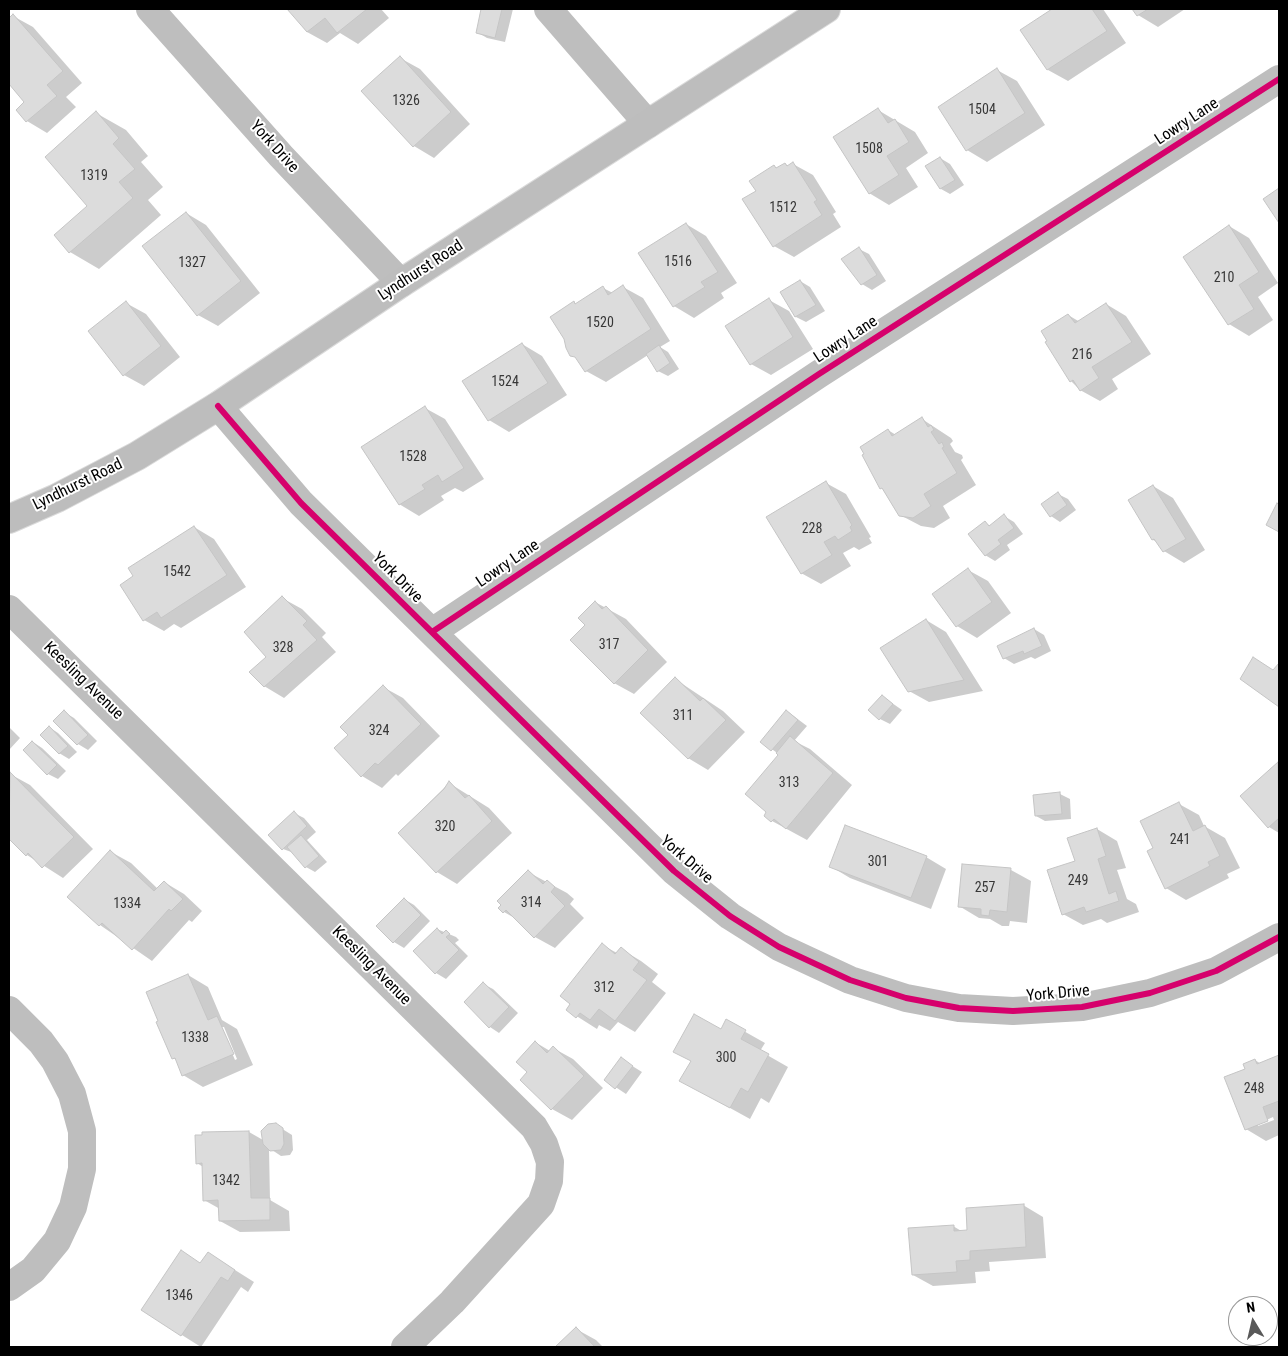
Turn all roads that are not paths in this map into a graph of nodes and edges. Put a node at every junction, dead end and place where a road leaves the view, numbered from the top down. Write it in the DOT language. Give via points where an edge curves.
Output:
graph roads {
  1 [pos="150,9"];
  2 [pos="548,9"];
  3 [pos="826,9"];
  4 [pos="1279,79"];
  5 [pos="648,124"];
  6 [pos="401,284"];
  7 [pos="218,406"];
  8 [pos="9,519"];
  9 [pos="9,609"];
  10 [pos="432,632"];
  11 [pos="1279,937"];
  12 [pos="9,1010"];
  13 [pos="9,1287"];
  14 [pos="405,1347"];
  1 -- 6 [label="street, York Drive"];
  2 -- 5 [label="street"];
  3 -- 5 [label="main road, Lyndhurst Road"];
  4 -- 10 [label="street, Lowry Lane" via="819,374"];
  5 -- 6 [label="main road, Lyndhurst Road"];
  6 -- 7 [label="main road, Lyndhurst Road"];
  7 -- 8 [label="main road, Lyndhurst Road" via="137,456"];
  7 -- 10 [label="street, York Drive" via="301,503"];
  9 -- 14 [label="street, Keesling Avenue" via="527,1120 544,1144 550,1162 549,1181 541,1204 452,1302"];
  10 -- 11 [label="street, York Drive" via="674,871 730,916 779,947 850,980 906,998 959,1008 1013,1011 1082,1007 1150,994 1216,971"];
  12 -- 13 [label="street" via="55,1060 72,1094 82,1131 82,1170 74,1207 57,1241 33,1270"];
}
